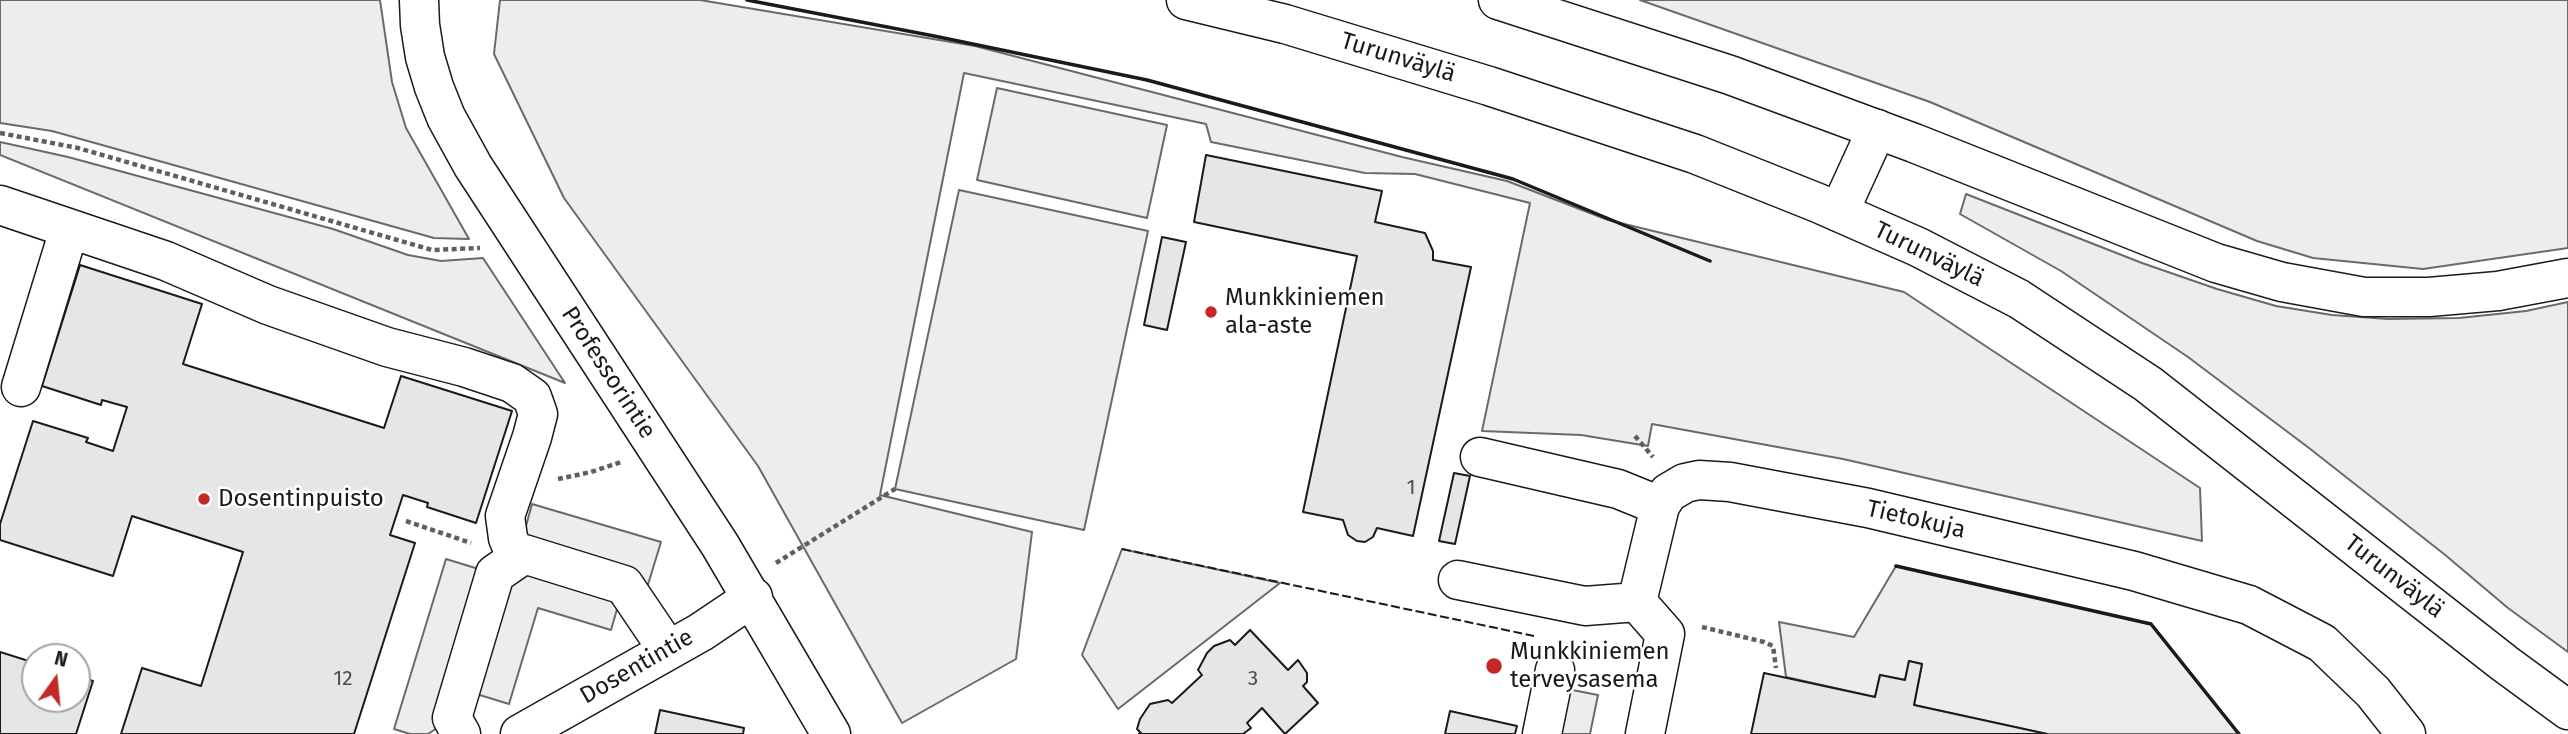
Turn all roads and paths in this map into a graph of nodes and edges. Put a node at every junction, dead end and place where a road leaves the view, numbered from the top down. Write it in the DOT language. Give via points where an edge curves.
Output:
graph roads {
  1 [pos="419,0"];
  2 [pos="1186,0"];
  3 [pos="1498,0"];
  4 [pos="1877,129"];
  5 [pos="0,133"];
  6 [pos="0,205"];
  7 [pos="1839,212"];
  8 [pos="69,230"];
  9 [pos="483,248"];
  10 [pos="2568,278"];
  11 [pos="21,387"];
  12 [pos="1635,436"];
  13 [pos="1480,457"];
  14 [pos="1654,457"];
  15 [pos="895,489"];
  16 [pos="1660,506"];
  17 [pos="787,556"];
  18 [pos="517,559"];
  19 [pos="1458,580"];
  20 [pos="753,597"];
  21 [pos="1637,602"];
  22 [pos="668,650"];
  23 [pos="1555,670"];
  24 [pos="2568,710"];
  25 [pos="461,734"];
  26 [pos="520,734"];
  27 [pos="831,734"];
  28 [pos="1542,734"];
  29 [pos="1645,734"];
  30 [pos="2406,734"];
  1 -- 20 [label="main road, Professorintie" via="425,57 459,142"];
  2 -- 7 [label="main road, Turunväylä" via="1285,24 1489,86 1695,154"];
  3 -- 4 [label="main road" via="1730,75"];
  4 -- 7 [label="main road"];
  4 -- 10 [label="main road" via="2216,264 2282,282 2364,297 2429,297"];
  5 -- 9 [label="path" via="78,148 432,250"];
  6 -- 8 [label="main road"];
  7 -- 24 [label="main road, Turunväylä" via="2019,299 2148,384"];
  8 -- 11 [label="main road"];
  8 -- 18 [label="main road" via="166,261 268,305 387,347 512,383 532,397 538,414 505,516"];
  12 -- 14 [label="path"];
  13 -- 16 [label="main road" via="1618,489"];
  15 -- 17 [label="path"];
  16 -- 21 [label="main road"];
  16 -- 30 [label="main road, Tietokuja" via="1668,493 1685,483 1730,482 1868,508 2134,571 2249,605 2322,643 2374,692"];
  18 -- 22 [label="main road" via="524,554 624,584"];
  18 -- 25 [label="main road" via="495,574 452,718"];
  19 -- 21 [label="main road" via="1585,606"];
  20 -- 22 [label="main road, Dosentintie"];
  20 -- 27 [label="main road, Professorintie"];
  21 -- 29 [label="main road" via="1665,634"];
  22 -- 26 [label="main road, Dosentintie"];
  23 -- 28 [label="main road"];
}
